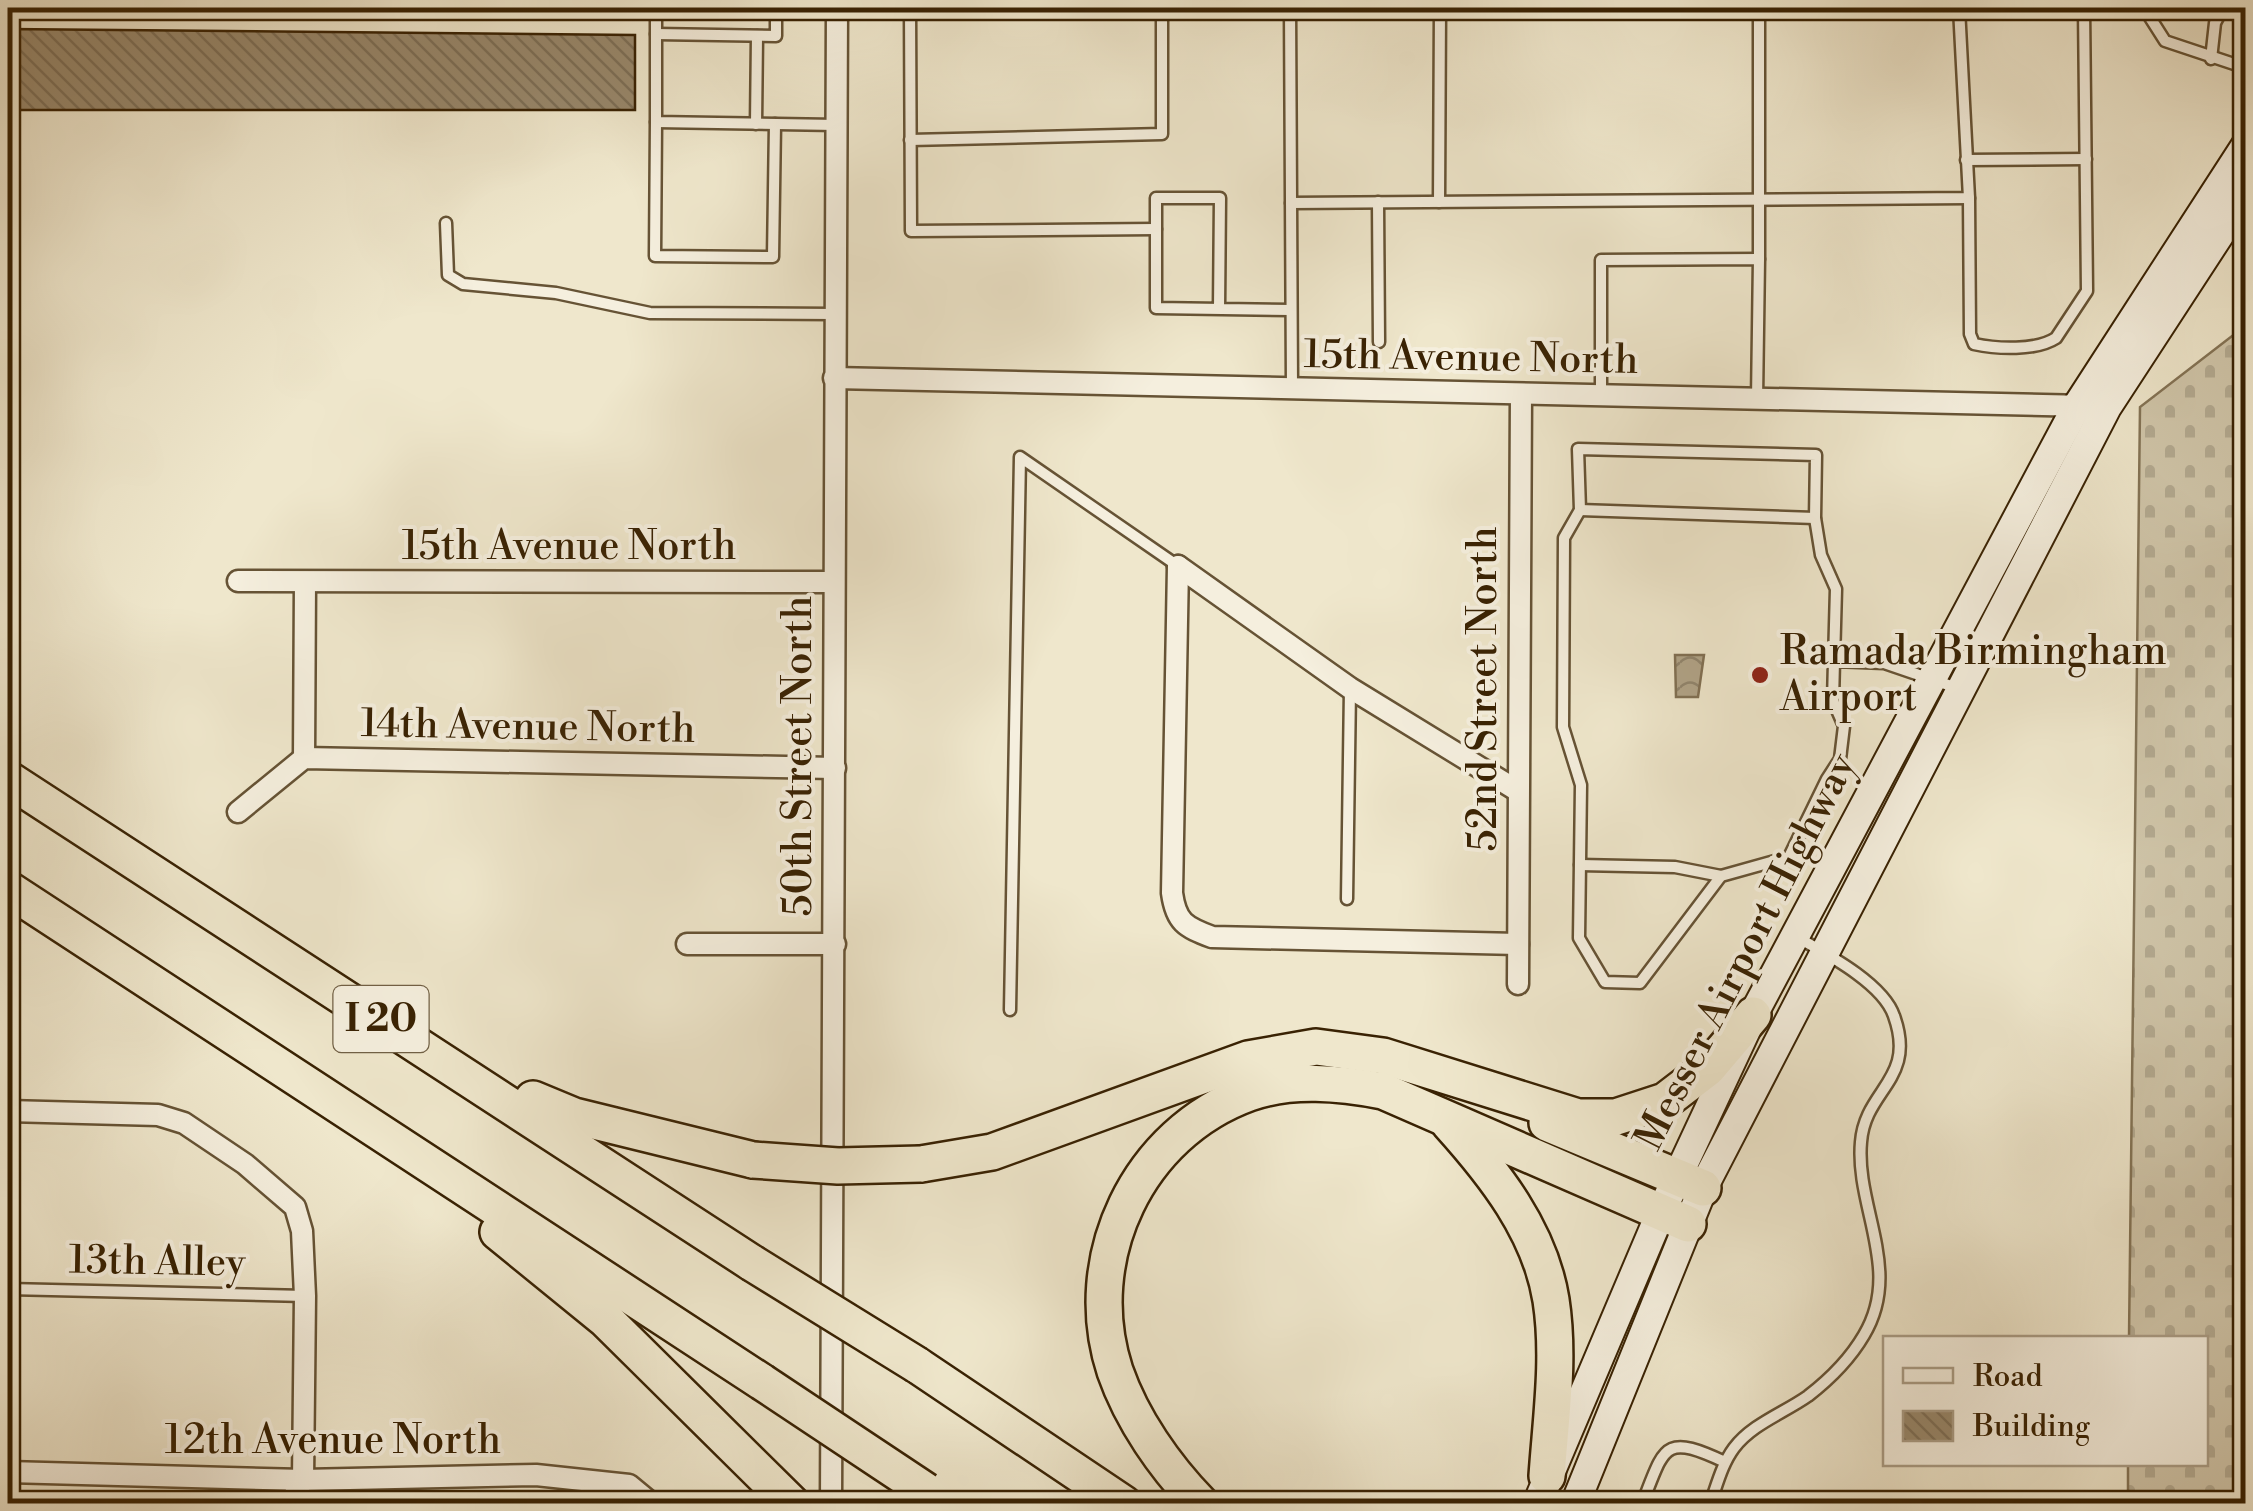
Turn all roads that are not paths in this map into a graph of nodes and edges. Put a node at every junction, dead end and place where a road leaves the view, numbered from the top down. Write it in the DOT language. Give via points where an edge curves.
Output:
graph roads {
  1 [pos="656,8"];
  2 [pos="776,8"];
  3 [pos="838,8"];
  4 [pos="910,8"];
  5 [pos="1162,8"];
  6 [pos="1290,8"];
  7 [pos="1440,8"];
  8 [pos="1759,8"];
  9 [pos="1959,8"];
  10 [pos="2084,8"];
  11 [pos="2144,8"];
  12 [pos="2223,8"];
  13 [pos="656,34"];
  14 [pos="757,36"];
  15 [pos="2211,59"];
  16 [pos="2246,68"];
  17 [pos="656,122"];
  18 [pos="756,124"];
  19 [pos="776,124"];
  20 [pos="836,125"];
  21 [pos="910,140"];
  22 [pos="2246,145"];
  23 [pos="2086,159"];
  24 [pos="1966,160"];
  25 [pos="2246,194"];
  26 [pos="1969,198"];
  27 [pos="1759,200"];
  28 [pos="1378,202"];
  29 [pos="1438,202"];
  30 [pos="1291,203"];
  31 [pos="446,223"];
  32 [pos="1156,229"];
  33 [pos="1759,259"];
  34 [pos="1219,309"];
  35 [pos="1292,310"];
  36 [pos="834,314"];
  37 [pos="1379,342"];
  38 [pos="834,378"];
  39 [pos="1292,388"];
  40 [pos="1520,394"];
  41 [pos="1601,396"];
  42 [pos="1757,399"];
  43 [pos="2077,406"];
  44 [pos="2107,406"];
  45 [pos="1580,510"];
  46 [pos="1814,518"];
  47 [pos="1178,566"];
  48 [pos="238,581"];
  49 [pos="305,582"];
  50 [pos="834,582"];
  51 [pos="1834,660"];
  52 [pos="1931,678"];
  53 [pos="1350,688"];
  54 [pos="1961,689"];
  55 [pos="304,758"];
  56 [pos="835,768"];
  57 [pos="8,779"];
  58 [pos="1518,791"];
  59 [pos="238,812"];
  60 [pos="1580,865"];
  61 [pos="1721,876"];
  62 [pos="8,890"];
  63 [pos="1347,898"];
  64 [pos="1795,936"];
  65 [pos="687,944"];
  66 [pos="835,944"];
  67 [pos="1518,944"];
  68 [pos="1825,953"];
  69 [pos="1518,984"];
  70 [pos="1010,1010"];
  71 [pos="1754,1014"];
  72 [pos="1384,1056"];
  73 [pos="445,1061"];
  74 [pos="8,1111"];
  75 [pos="350,1111"];
  76 [pos="1442,1114"];
  77 [pos="1690,1182"];
  78 [pos="1674,1218"];
  79 [pos="8,1289"];
  80 [pos="305,1296"];
  81 [pos="1725,1462"];
  82 [pos="8,1472"];
  83 [pos="303,1480"];
  84 [pos="1542,1490"];
  85 [pos="780,1492"];
  86 [pos="936,1497"];
  87 [pos="289,1504"];
  88 [pos="652,1504"];
  89 [pos="830,1504"];
  90 [pos="1124,1504"];
  91 [pos="1201,1504"];
  92 [pos="1576,1504"];
  93 [pos="1642,1504"];
  94 [pos="1710,1504"];
  1 -- 13 [label="lane"];
  2 -- 14 [label="lane" via="776,36"];
  3 -- 20 [label="street, 50th Street North"];
  4 -- 21 [label="lane"];
  5 -- 21 [label="lane" via="1162,134"];
  6 -- 30 [label="lane"];
  7 -- 29 [label="lane"];
  8 -- 27 [label="lane"];
  9 -- 24 [label="lane"];
  10 -- 23 [label="lane"];
  11 -- 15 [label="lane" via="2164,41"];
  12 -- 15 [label="lane" via="2214,23"];
  13 -- 14 [label="lane"];
  13 -- 17 [label="lane"];
  14 -- 18 [label="lane"];
  15 -- 16 [label="lane"];
  17 -- 18 [label="lane"];
  17 -- 19 [label="lane" via="655,256 773,257"];
  18 -- 19 [label="lane"];
  19 -- 20 [label="lane"];
  20 -- 36 [label="street, 50th Street North"];
  21 -- 32 [label="lane" via="911,231"];
  22 -- 43 [label="main road, Messer Airport Highway"];
  23 -- 24 [label="lane"];
  23 -- 26 [label="lane" via="2088,290 2056,338 2038,346 1974,344"];
  24 -- 26 [label="lane"];
  25 -- 44 [label="main road, Messer Airport Highway"];
  26 -- 27 [label="lane"];
  27 -- 29 [label="lane"];
  27 -- 33 [label="lane"];
  28 -- 29 [label="lane"];
  28 -- 30 [label="lane"];
  28 -- 37 [label="lane"];
  30 -- 35 [label="lane"];
  31 -- 36 [label="lane" via="448,274 463,284 556,293 650,313"];
  32 -- 34 [label="lane" via="1156,308"];
  32 -- 34 [label="lane" via="1156,198 1220,198"];
  33 -- 41 [label="lane" via="1601,260"];
  33 -- 42 [label="lane"];
  34 -- 35 [label="lane"];
  35 -- 39 [label="lane"];
  36 -- 38 [label="street, 50th Street North"];
  38 -- 39 [label="street, 15th Avenue North"];
  38 -- 50 [label="street, 50th Street North"];
  39 -- 40 [label="street, 15th Avenue North"];
  40 -- 41 [label="street, 15th Avenue North"];
  40 -- 58 [label="street, 52nd Street North"];
  41 -- 42 [label="street, 15th Avenue North"];
  42 -- 43 [label="street, 15th Avenue North"];
  43 -- 44 [label="street, 15th Avenue North"];
  43 -- 52 [label="main road, Messer Airport Highway"];
  44 -- 54 [label="main road, Messer Airport Highway"];
  45 -- 46 [label="lane"];
  45 -- 46 [label="lane" via="1578,449 1816,455"];
  45 -- 60 [label="lane" via="1564,538 1564,727 1581,785"];
  46 -- 51 [label="lane" via="1836,589"];
  47 -- 53 [label="street"];
  47 -- 67 [label="street" via="1175,913 1212,937"];
  47 -- 70 [label="lane" via="1020,457"];
  48 -- 49 [label="street, 15th Avenue North"];
  49 -- 50 [label="street, 15th Avenue North"];
  49 -- 55 [label="street"];
  50 -- 56 [label="street, 50th Street North"];
  51 -- 52 [label="lane" via="1884,663"];
  51 -- 61 [label="lane" via="1833,701 1844,726 1840,759 1789,857"];
  52 -- 54 [label="lane"];
  52 -- 64 [label="main road, Messer Airport Highway"];
  53 -- 58 [label="street"];
  53 -- 63 [label="lane"];
  54 -- 68 [label="main road, Messer Airport Highway"];
  55 -- 56 [label="street, 14th Avenue North"];
  55 -- 59 [label="street, 14th Avenue North"];
  56 -- 66 [label="street, 50th Street North"];
  57 -- 73 [label="highway, I 20"];
  58 -- 67 [label="street, 52nd Street North"];
  60 -- 61 [label="lane" via="1676,867"];
  60 -- 61 [label="lane" via="1580,938 1605,982 1640,982"];
  62 -- 75 [label="highway, I 20"];
  64 -- 68 [label="lane"];
  64 -- 71 [label="main road, Messer Airport Highway"];
  65 -- 66 [label="street"];
  66 -- 89 [label="street, 50th Street North"];
  67 -- 69 [label="street, 52nd Street North"];
  68 -- 77 [label="main road, Messer Airport Highway"];
  68 -- 81 [label="lane" via="1881,996 1894,1015 1901,1046 1861,1138 1860,1167 1878,1243 1878,1292 1868,1329 1844,1363 1808,1396 1755,1429"];
  71 -- 72 [label="highway" via="1708,1068 1665,1102 1616,1117 1578,1117"];
  71 -- 77 [label="main road, Messer Airport Highway"];
  72 -- 73 [label="highway, bridge" via="1316,1047 1248,1059 992,1152 921,1164 838,1166 753,1160 574,1116"];
  72 -- 77 [label="highway"];
  73 -- 90 [label="highway, I 20, bridge"];
  74 -- 80 [label="street" via="158,1114 184,1123 295,1207"];
  75 -- 85 [label="highway" via="606,1320"];
  75 -- 86 [label="highway, I 20, bridge"];
  76 -- 78 [label="highway"];
  76 -- 84 [label="highway" via="1490,1169 1536,1245 1551,1298 1555,1355"];
  76 -- 91 [label="highway" via="1384,1091 1344,1084 1251,1092 1207,1111 1173,1137 1140,1176 1108,1255 1107,1333 1115,1371 1144,1431"];
  77 -- 78 [label="main road, Messer Airport Highway"];
  78 -- 84 [label="main road, Messer Airport Highway"];
  78 -- 92 [label="main road, Messer Airport Highway"];
  79 -- 80 [label="lane, 13th Alley"];
  80 -- 83 [label="street"];
  81 -- 93 [label="lane" via="1691,1446 1670,1448"];
  81 -- 94 [label="lane"];
  82 -- 83 [label="street, 12th Avenue North"];
  83 -- 87 [label="street"];
  83 -- 88 [label="street, 12th Avenue North" via="536,1475 629,1484"];
}
